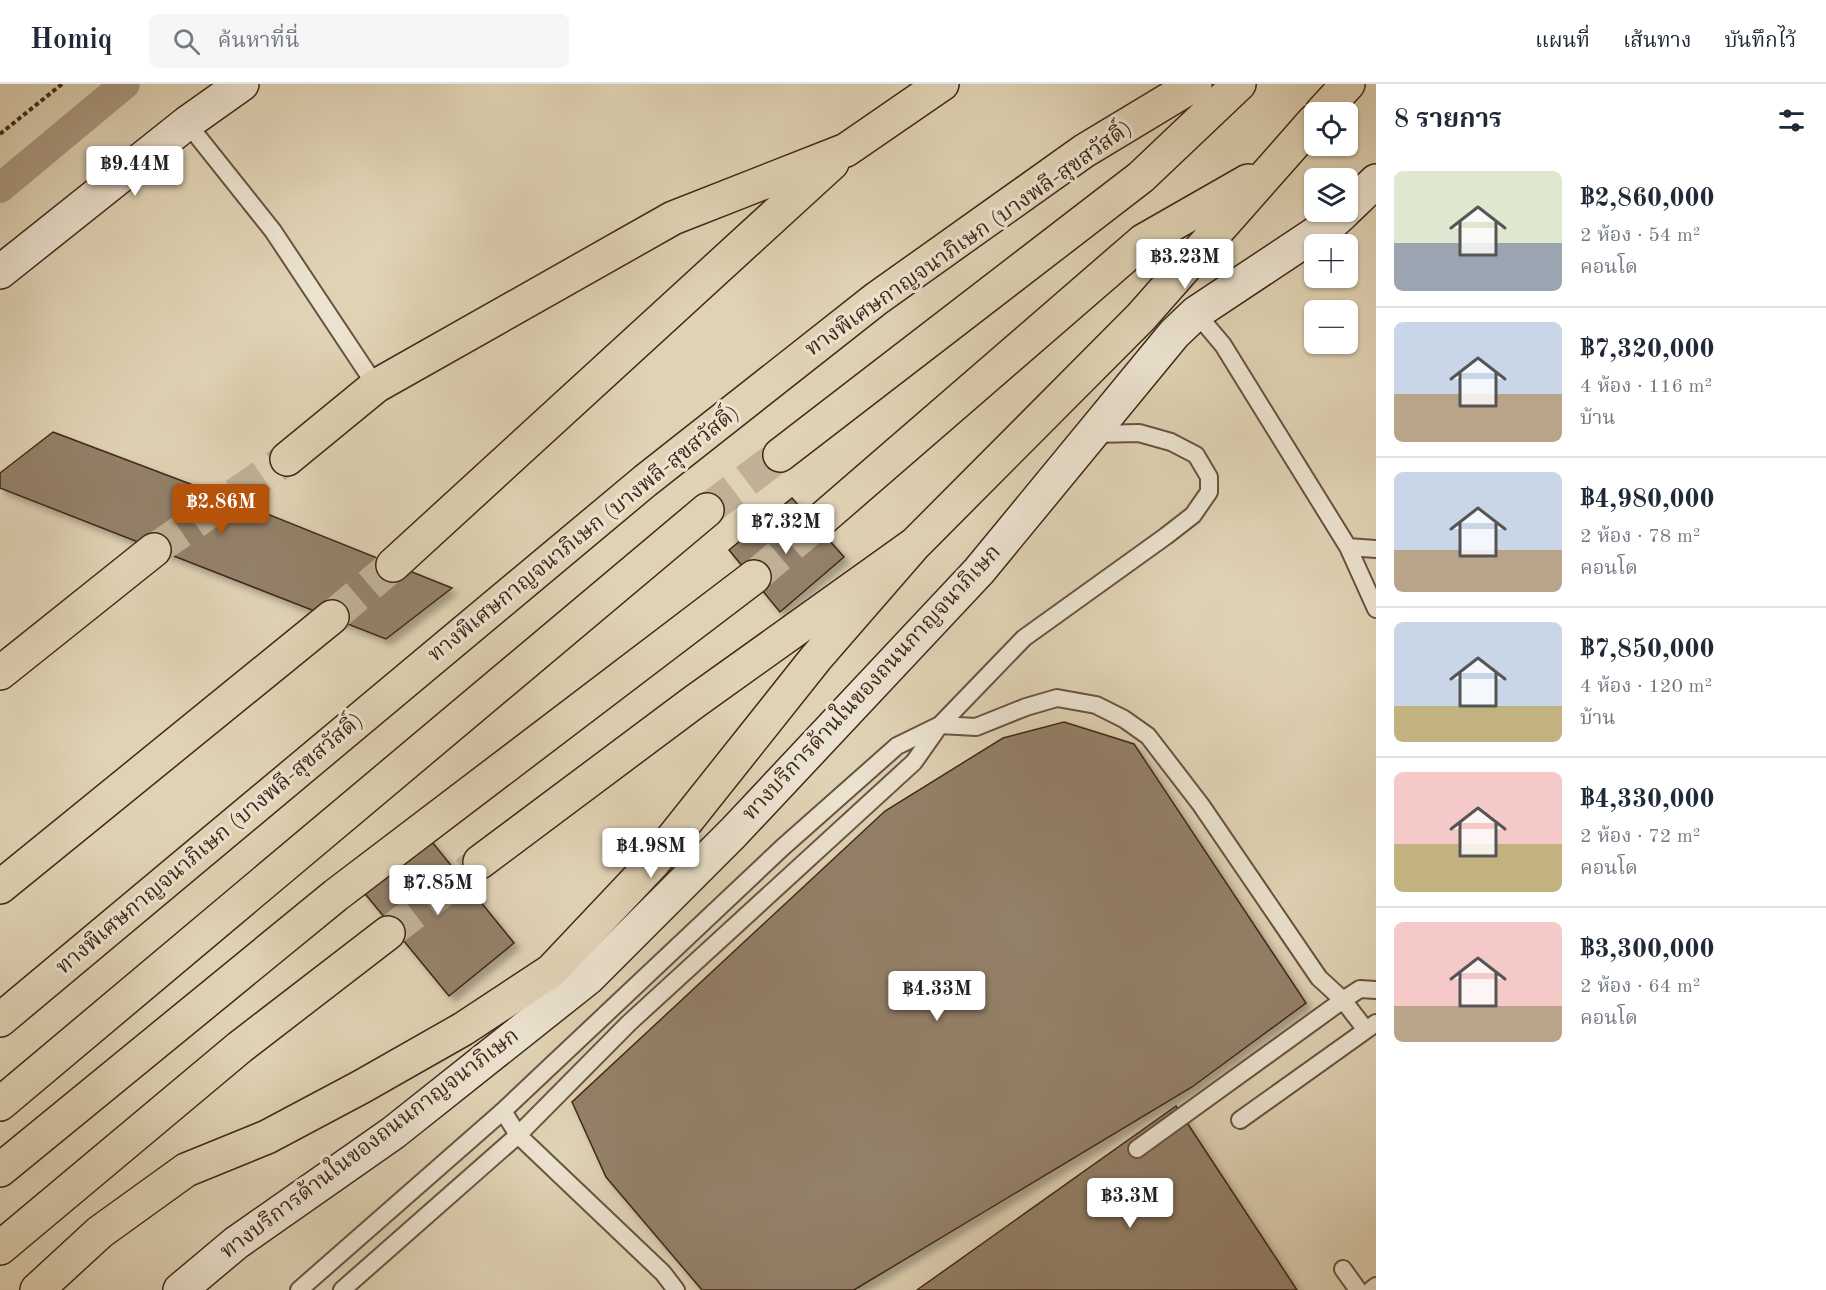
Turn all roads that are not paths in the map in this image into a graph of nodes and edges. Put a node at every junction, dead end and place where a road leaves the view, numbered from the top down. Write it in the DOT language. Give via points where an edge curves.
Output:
graph roads {
  1 [pos="242,84"];
  2 [pos="942,84"];
  3 [pos="1195,84"];
  4 [pos="1239,84"];
  5 [pos="1348,84"];
  6 [pos="1331,102"];
  7 [pos="187,123"];
  8 [pos="1304,132"];
  9 [pos="846,150"];
  10 [pos="1268,170"];
  11 [pos="1376,181"];
  12 [pos="1358,198"];
  13 [pos="1333,222"];
  14 [pos="0,272"];
  15 [pos="1196,313"];
  16 [pos="376,387"];
  17 [pos="1091,434"];
  18 [pos="780,455"];
  19 [pos="287,459"];
  20 [pos="707,510"];
  21 [pos="815,525"];
  22 [pos="915,544"];
  23 [pos="1348,547"];
  24 [pos="1376,549"];
  25 [pos="154,550"];
  26 [pos="393,565"];
  27 [pos="754,577"];
  28 [pos="1376,609"];
  29 [pos="332,617"];
  30 [pos="0,673"];
  31 [pos="940,725"];
  32 [pos="480,862"];
  33 [pos="0,887"];
  34 [pos="388,933"];
  35 [pos="1376,990"];
  36 [pos="1343,1000"];
  37 [pos="0,1020"];
  38 [pos="1371,1027"];
  39 [pos="0,1104"];
  40 [pos="503,1111"];
  41 [pos="1240,1120"];
  42 [pos="518,1135"];
  43 [pos="1137,1149"];
  44 [pos="0,1170"];
  45 [pos="0,1248"];
  46 [pos="1343,1269"];
  47 [pos="1376,1287"];
  48 [pos="37,1290"];
  49 [pos="180,1290"];
  50 [pos="299,1290"];
  51 [pos="342,1290"];
  52 [pos="676,1290"];
  53 [pos="1358,1290"];
  54 [pos="1371,1290"];
  1 -- 7 [label="main road"];
  2 -- 9 [label="highway"];
  3 -- 37 [label="highway, ทางพิเศษกาญจนาภิเษก (บางพลี-สุขสวัสดิ์)" via="1084,151 867,307 645,481"];
  4 -- 18 [label="highway" via="1141,177"];
  5 -- 6 [label="highway"];
  7 -- 14 [label="main road"];
  7 -- 16 [label="lane" via="273,231"];
  8 -- 10 [label="highway"];
  9 -- 16 [label="highway" via="673,218"];
  9 -- 26 [label="highway"];
  10 -- 21 [label="highway" via="1143,241"];
  10 -- 22 [label="highway" via="1141,317"];
  11 -- 12 [label="main road, ทางบริการด้านในของถนนกาญจนาภิเษก"];
  13 -- 15 [label="main road, ทางบริการด้านในของถนนกาญจนาภิเษก"];
  15 -- 17 [label="main road, ทางบริการด้านในของถนนกาญจนาภิเษก"];
  15 -- 23 [label="lane" via="1223,345"];
  16 -- 19 [label="highway"];
  17 -- 31 [label="lane" via="1139,433 1171,442 1196,455 1209,477 1209,492 1192,515 1167,536 1024,638"];
  17 -- 49 [label="main road, ทางบริการด้านในของถนนกาญจนาภิเษก" via="979,571 733,833 588,978 393,1133 236,1243"];
  20 -- 39 [label="highway"];
  22 -- 32 [label="highway"];
  22 -- 48 [label="highway" via="816,658 653,863 551,970 463,1029 361,1087 267,1137 186,1170 100,1232"];
  23 -- 24 [label="lane"];
  23 -- 28 [label="lane"];
  25 -- 30 [label="highway"];
  27 -- 44 [label="highway" via="336,896"];
  29 -- 33 [label="highway"];
  31 -- 36 [label="lane" via="976,727 1057,698 1096,705 1125,719 1148,736 1201,805 1319,978"];
  31 -- 40 [label="lane" via="897,746 783,847"];
  31 -- 42 [label="lane" via="914,762 629,1023"];
  34 -- 45 [label="highway" via="240,1047"];
  35 -- 36 [label="lane" via="1360,989"];
  36 -- 38 [label="lane"];
  36 -- 43 [label="lane"];
  38 -- 41 [label="lane"];
  40 -- 42 [label="lane"];
  40 -- 50 [label="lane"];
  42 -- 51 [label="lane"];
  42 -- 52 [label="lane" via="663,1273"];
  46 -- 53 [label="lane"];
  47 -- 54 [label="lane"];
}
